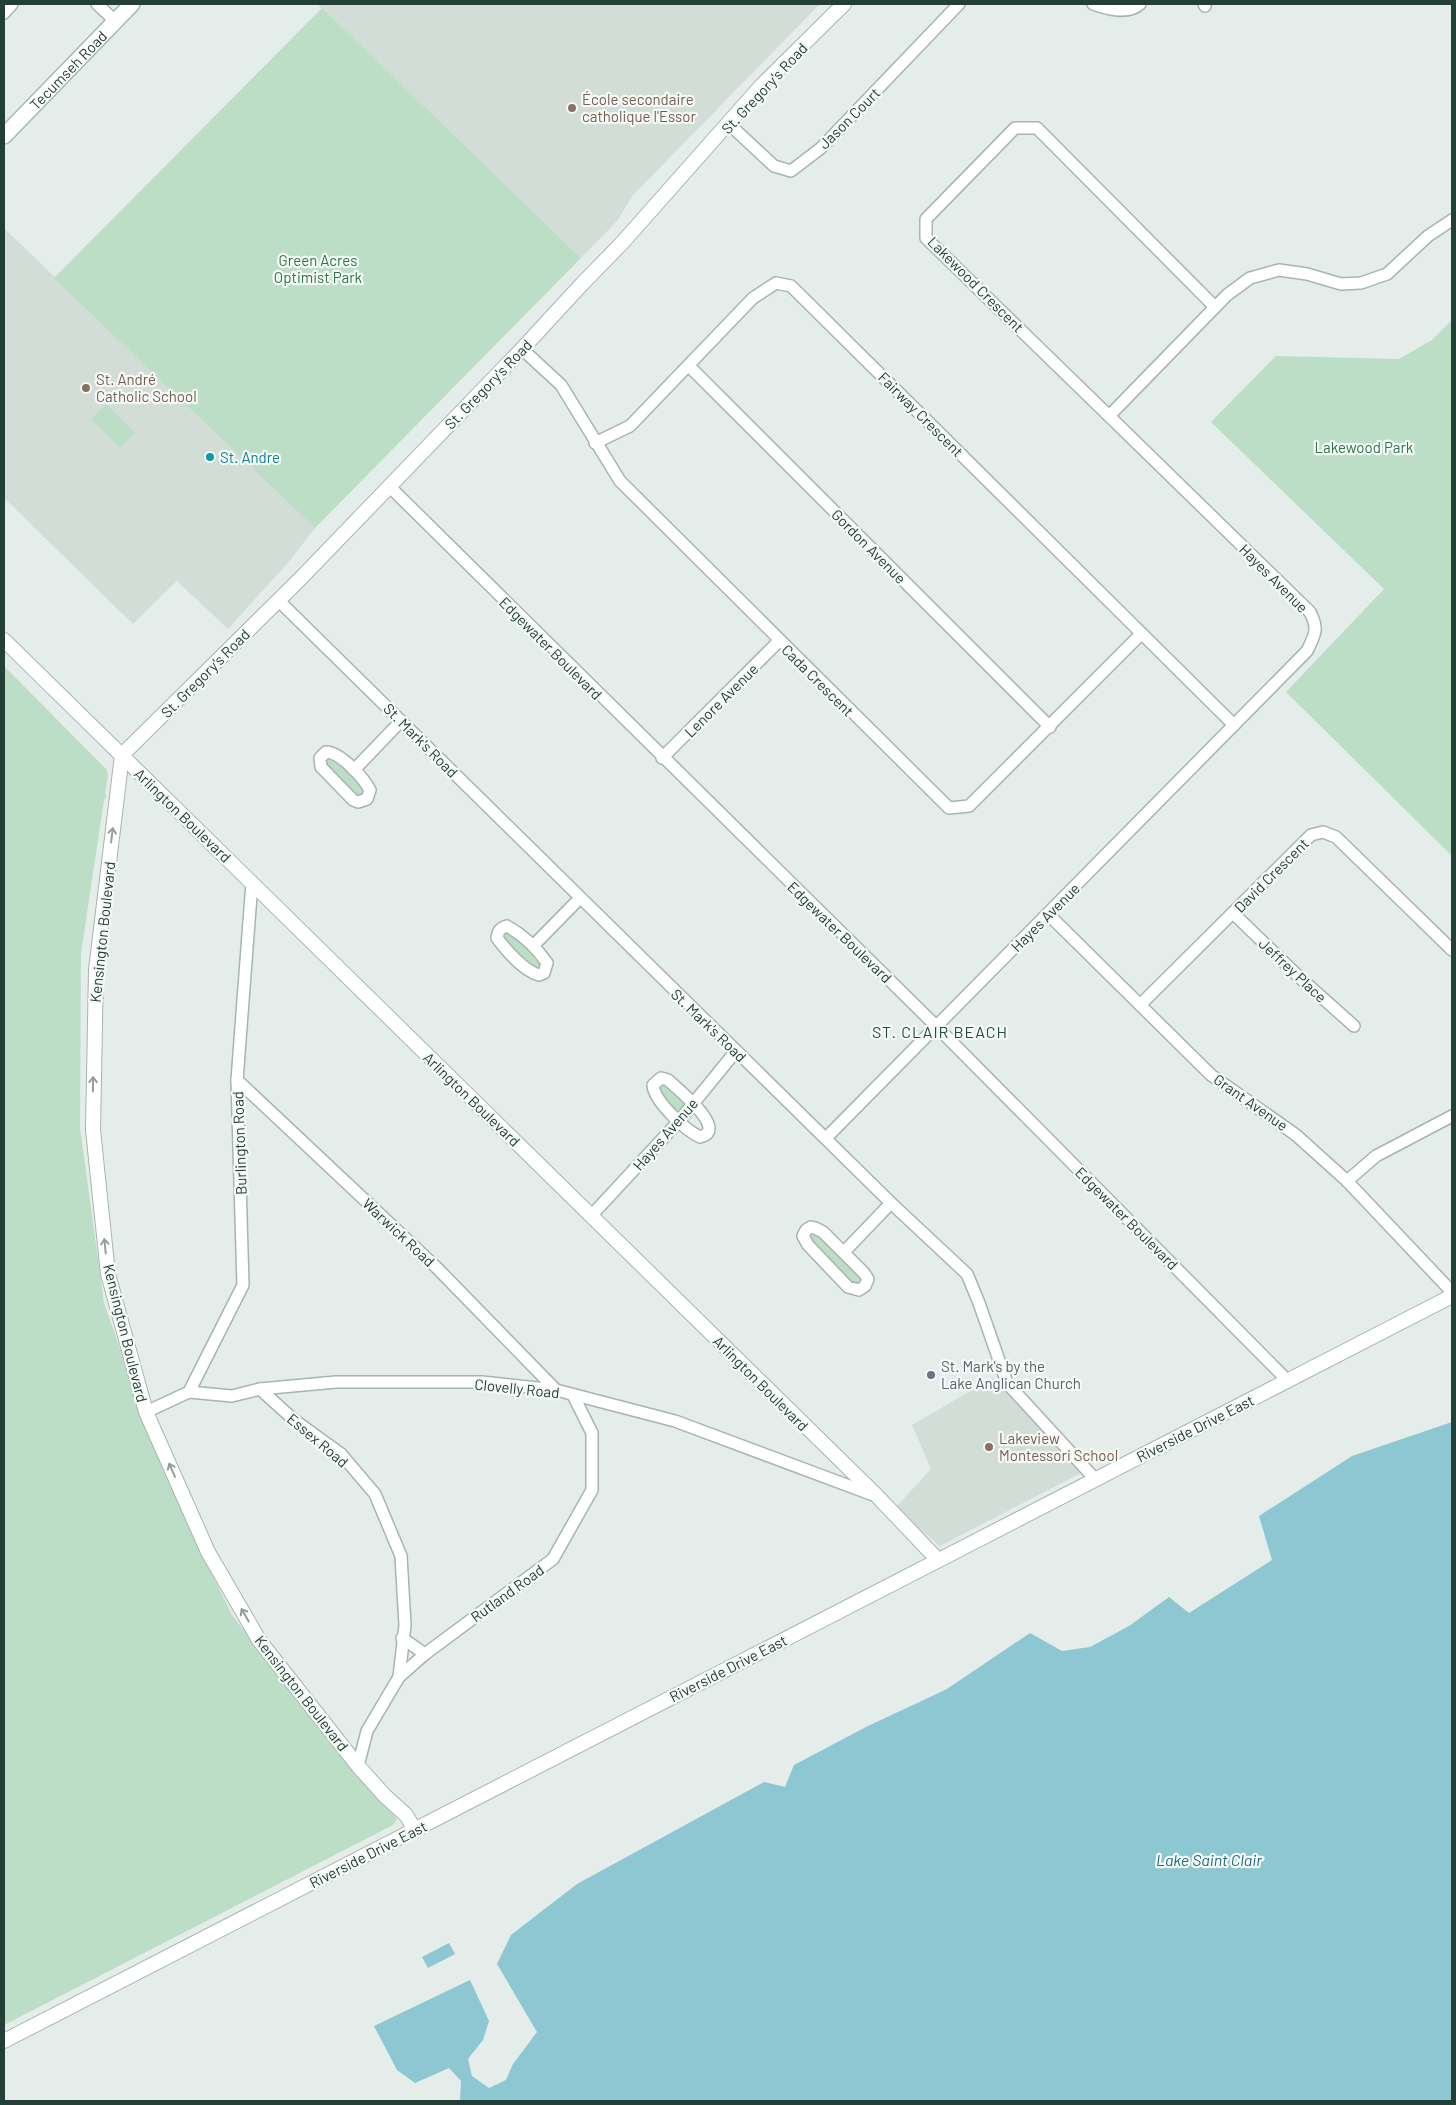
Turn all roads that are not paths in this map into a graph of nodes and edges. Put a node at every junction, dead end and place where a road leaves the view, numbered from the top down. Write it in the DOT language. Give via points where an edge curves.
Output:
graph roads {
  1 [pos="12,4"];
  2 [pos="97,4"];
  3 [pos="132,4"];
  4 [pos="844,4"];
  5 [pos="959,4"];
  6 [pos="1092,4"];
  7 [pos="1140,4"];
  8 [pos="4,13"];
  9 [pos="115,21"];
  10 [pos="729,124"];
  11 [pos="4,136"];
  12 [pos="1452,220"];
  13 [pos="1215,307"];
  14 [pos="522,349"];
  15 [pos="688,366"];
  16 [pos="1109,416"];
  17 [pos="595,444"];
  18 [pos="389,486"];
  19 [pos="278,600"];
  20 [pos="1141,634"];
  21 [pos="4,640"];
  22 [pos="779,641"];
  23 [pos="401,721"];
  24 [pos="1234,725"];
  25 [pos="1050,727"];
  26 [pos="122,755"];
  27 [pos="662,758"];
  28 [pos="354,770"];
  29 [pos="252,882"];
  30 [pos="580,898"];
  31 [pos="1233,913"];
  32 [pos="1048,914"];
  33 [pos="533,946"];
  34 [pos="1452,950"];
  35 [pos="1140,1005"];
  36 [pos="1354,1026"];
  37 [pos="936,1027"];
  38 [pos="736,1051"];
  39 [pos="237,1080"];
  40 [pos="692,1103"];
  41 [pos="1452,1116"];
  42 [pos="679,1121"];
  43 [pos="826,1138"];
  44 [pos="1347,1181"];
  45 [pos="891,1203"];
  46 [pos="591,1216"];
  47 [pos="844,1252"];
  48 [pos="1452,1292"];
  49 [pos="1452,1296"];
  50 [pos="1288,1381"];
  51 [pos="260,1389"];
  52 [pos="556,1390"];
  53 [pos="189,1392"];
  54 [pos="573,1395"];
  55 [pos="146,1412"];
  56 [pos="1095,1479"];
  57 [pos="877,1496"];
  58 [pos="938,1560"];
  59 [pos="402,1638"];
  60 [pos="425,1654"];
  61 [pos="399,1677"];
  62 [pos="358,1766"];
  63 [pos="415,1830"];
  64 [pos="4,2040"];
  1 -- 8 [label="street"];
  2 -- 9 [label="street"];
  3 -- 9 [label="main road, Tecumseh Road"];
  4 -- 10 [label="street, St. Gregory's Road" via="762,85"];
  5 -- 10 [label="street, Jason Court" via="820,148 791,171 774,166"];
  6 -- 7 [label="street" via="1110,10 1126,10"];
  9 -- 11 [label="main road, Tecumseh Road"];
  10 -- 14 [label="street, St. Gregory's Road" via="622,244"];
  12 -- 13 [label="street" via="1428,236 1387,274 1361,283 1341,284 1279,270 1250,278"];
  13 -- 16 [label="street"];
  13 -- 16 [label="street, Lakewood Crescent" via="1037,128 1015,128 926,219 926,238"];
  14 -- 17 [label="street, Cada Crescent" via="561,385"];
  14 -- 18 [label="street, St. Gregory's Road"];
  15 -- 17 [label="street, Fairway Crescent" via="630,426"];
  15 -- 20 [label="street, Fairway Crescent" via="754,298 776,283 791,286"];
  15 -- 25 [label="street, Gordon Avenue"];
  16 -- 24 [label="street, Hayes Avenue" via="1310,612 1316,625 1307,652"];
  17 -- 22 [label="street, Cada Crescent" via="620,481"];
  18 -- 19 [label="street, St. Gregory's Road"];
  18 -- 27 [label="street, Edgewater Boulevard"];
  19 -- 23 [label="street, St. Mark's Road"];
  19 -- 26 [label="street, St. Gregory's Road"];
  20 -- 24 [label="street, Fairway Crescent"];
  20 -- 25 [label="street, Cada Crescent"];
  21 -- 26 [label="street, Arlington Boulevard"];
  22 -- 25 [label="street, Cada Crescent" via="949,808 969,806"];
  22 -- 27 [label="street, Lenore Avenue"];
  23 -- 28 [label="street"];
  23 -- 30 [label="street, St. Mark's Road"];
  24 -- 32 [label="street, Hayes Avenue"];
  26 -- 29 [label="street, Arlington Boulevard"];
  55 -- 26 [label="street, Kensington Boulevard, one-way" via="108,1274 92,1130 96,970"];
  27 -- 37 [label="street, Edgewater Boulevard"];
  28 -- 28 [label="street" via="330,752 320,758 321,767 353,800 363,802 370,795 370,790"];
  29 -- 39 [label="street, Burlington Road"];
  29 -- 46 [label="street, Arlington Boulevard"];
  30 -- 33 [label="street"];
  30 -- 38 [label="street, St. Mark's Road"];
  31 -- 34 [label="street, David Crescent" via="1311,835 1324,832 1336,837"];
  31 -- 35 [label="street, David Crescent"];
  31 -- 36 [label="street, Jeffrey Place"];
  32 -- 35 [label="street, Grant Avenue"];
  32 -- 37 [label="street, Hayes Avenue"];
  33 -- 33 [label="street" via="507,926 498,932 497,938 502,945 531,972 539,975 544,973 547,963"];
  35 -- 44 [label="street, Grant Avenue" via="1211,1075 1296,1135"];
  37 -- 43 [label="street, Hayes Avenue"];
  37 -- 50 [label="street, Edgewater Boulevard"];
  38 -- 40 [label="street, Hayes Avenue"];
  38 -- 43 [label="street, St. Mark's Road"];
  39 -- 52 [label="street, Warwick Road" via="436,1267"];
  39 -- 53 [label="street, Burlington Road" via="243,1285"];
  40 -- 42 [label="street, Hayes Avenue"];
  40 -- 42 [label="street" via="707,1120 708,1132 700,1137"];
  40 -- 42 [label="street" via="668,1080 661,1078 653,1085 656,1096"];
  41 -- 44 [label="street" via="1376,1156"];
  42 -- 46 [label="street, Hayes Avenue"];
  43 -- 45 [label="street, St. Mark's Road"];
  44 -- 48 [label="street, Grant Avenue"];
  45 -- 47 [label="street"];
  45 -- 56 [label="street, St. Mark's Road" via="967,1274 1007,1383"];
  46 -- 57 [label="street, Arlington Boulevard"];
  47 -- 47 [label="street" via="815,1228 808,1228 804,1233 805,1242 848,1287 854,1290 862,1288 867,1283 867,1276"];
  49 -- 50 [label="street, Riverside Drive East"];
  50 -- 56 [label="street, Riverside Drive East"];
  51 -- 52 [label="street, Clovelly Road" via="336,1382 482,1382"];
  51 -- 53 [label="street, Clovelly Road" via="232,1396"];
  51 -- 59 [label="street, Essex Road" via="294,1420 341,1454 375,1494 401,1556 405,1625"];
  52 -- 54 [label="street, Clovelly Road"];
  53 -- 55 [label="street"];
  54 -- 57 [label="street, Clovelly Road" via="675,1421"];
  54 -- 60 [label="street, Rutland Road" via="592,1433 592,1490 554,1559"];
  62 -- 55 [label="street, Kensington Boulevard, one-way" via="259,1640 208,1552"];
  56 -- 58 [label="street, Riverside Drive East"];
  57 -- 58 [label="street, Arlington Boulevard"];
  58 -- 63 [label="street, Riverside Drive East"];
  59 -- 60 [label="street"];
  59 -- 61 [label="street, Essex Road"];
  60 -- 61 [label="street, Rutland Road"];
  61 -- 62 [label="street, Rutland Road" via="367,1731"];
  62 -- 63 [label="street, Kensington Boulevard" via="406,1815"];
  63 -- 64 [label="street, Riverside Drive East"];
}
